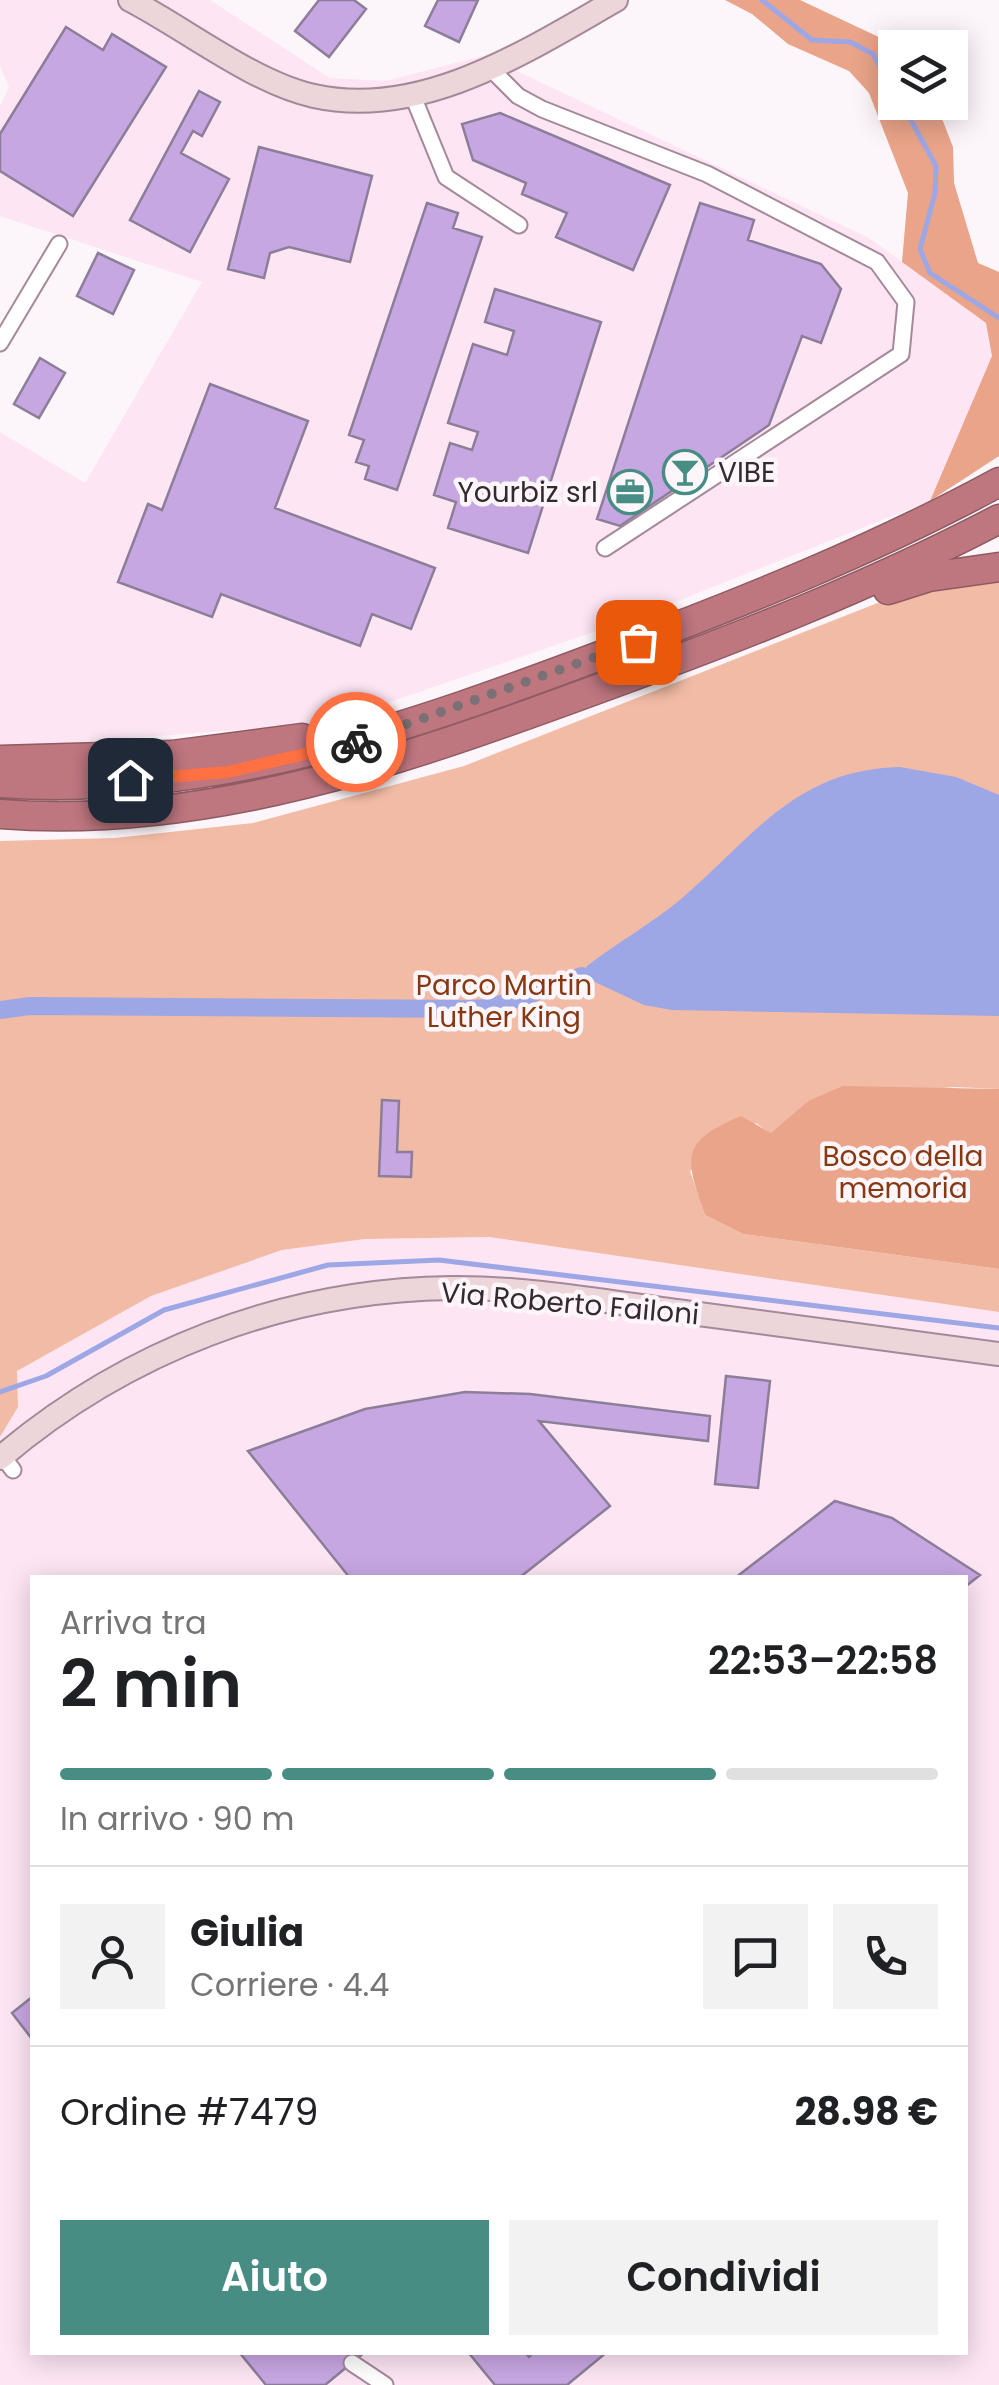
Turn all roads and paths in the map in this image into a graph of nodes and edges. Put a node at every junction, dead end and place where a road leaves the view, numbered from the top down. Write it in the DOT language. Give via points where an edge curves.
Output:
graph roads {
  1 [pos="130,0"];
  2 [pos="616,0"];
  3 [pos="490,68"];
  4 [pos="412,94"];
  5 [pos="520,225"];
  6 [pos="59,244"];
  7 [pos="0,343"];
  8 [pos="999,482"];
  9 [pos="999,519"];
  10 [pos="605,548"];
  11 [pos="999,567"];
  12 [pos="833,598"];
  13 [pos="416,722"];
  14 [pos="0,760"];
  15 [pos="0,783"];
  16 [pos="6,816"];
  17 [pos="999,1354"];
  18 [pos="4,1459"];
  19 [pos="352,2364"];
  20 [pos="385,2385"];
  1 -- 4 [label="street" via="314,96"];
  2 -- 3 [label="street"];
  3 -- 4 [label="street"];
  3 -- 10 [label="street" via="542,109 707,174 878,262 906,302 900,354"];
  4 -- 5 [label="street" via="446,177"];
  6 -- 7 [label="street"];
  8 -- 13 [label="highway" via="832,566"];
  9 -- 12 [label="highway"];
  11 -- 12 [label="highway" via="929,576 860,599"];
  12 -- 16 [label="highway" via="346,777 109,813"];
  13 -- 14 [label="highway" via="369,722 290,741 172,755"];
  13 -- 15 [label="highway" via="228,772"];
  17 -- 18 [label="street, Via Roberto Failoni" via="576,1298 431,1290 332,1300 246,1318 166,1350 86,1393"];
  19 -- 20 [label="street"];
}
